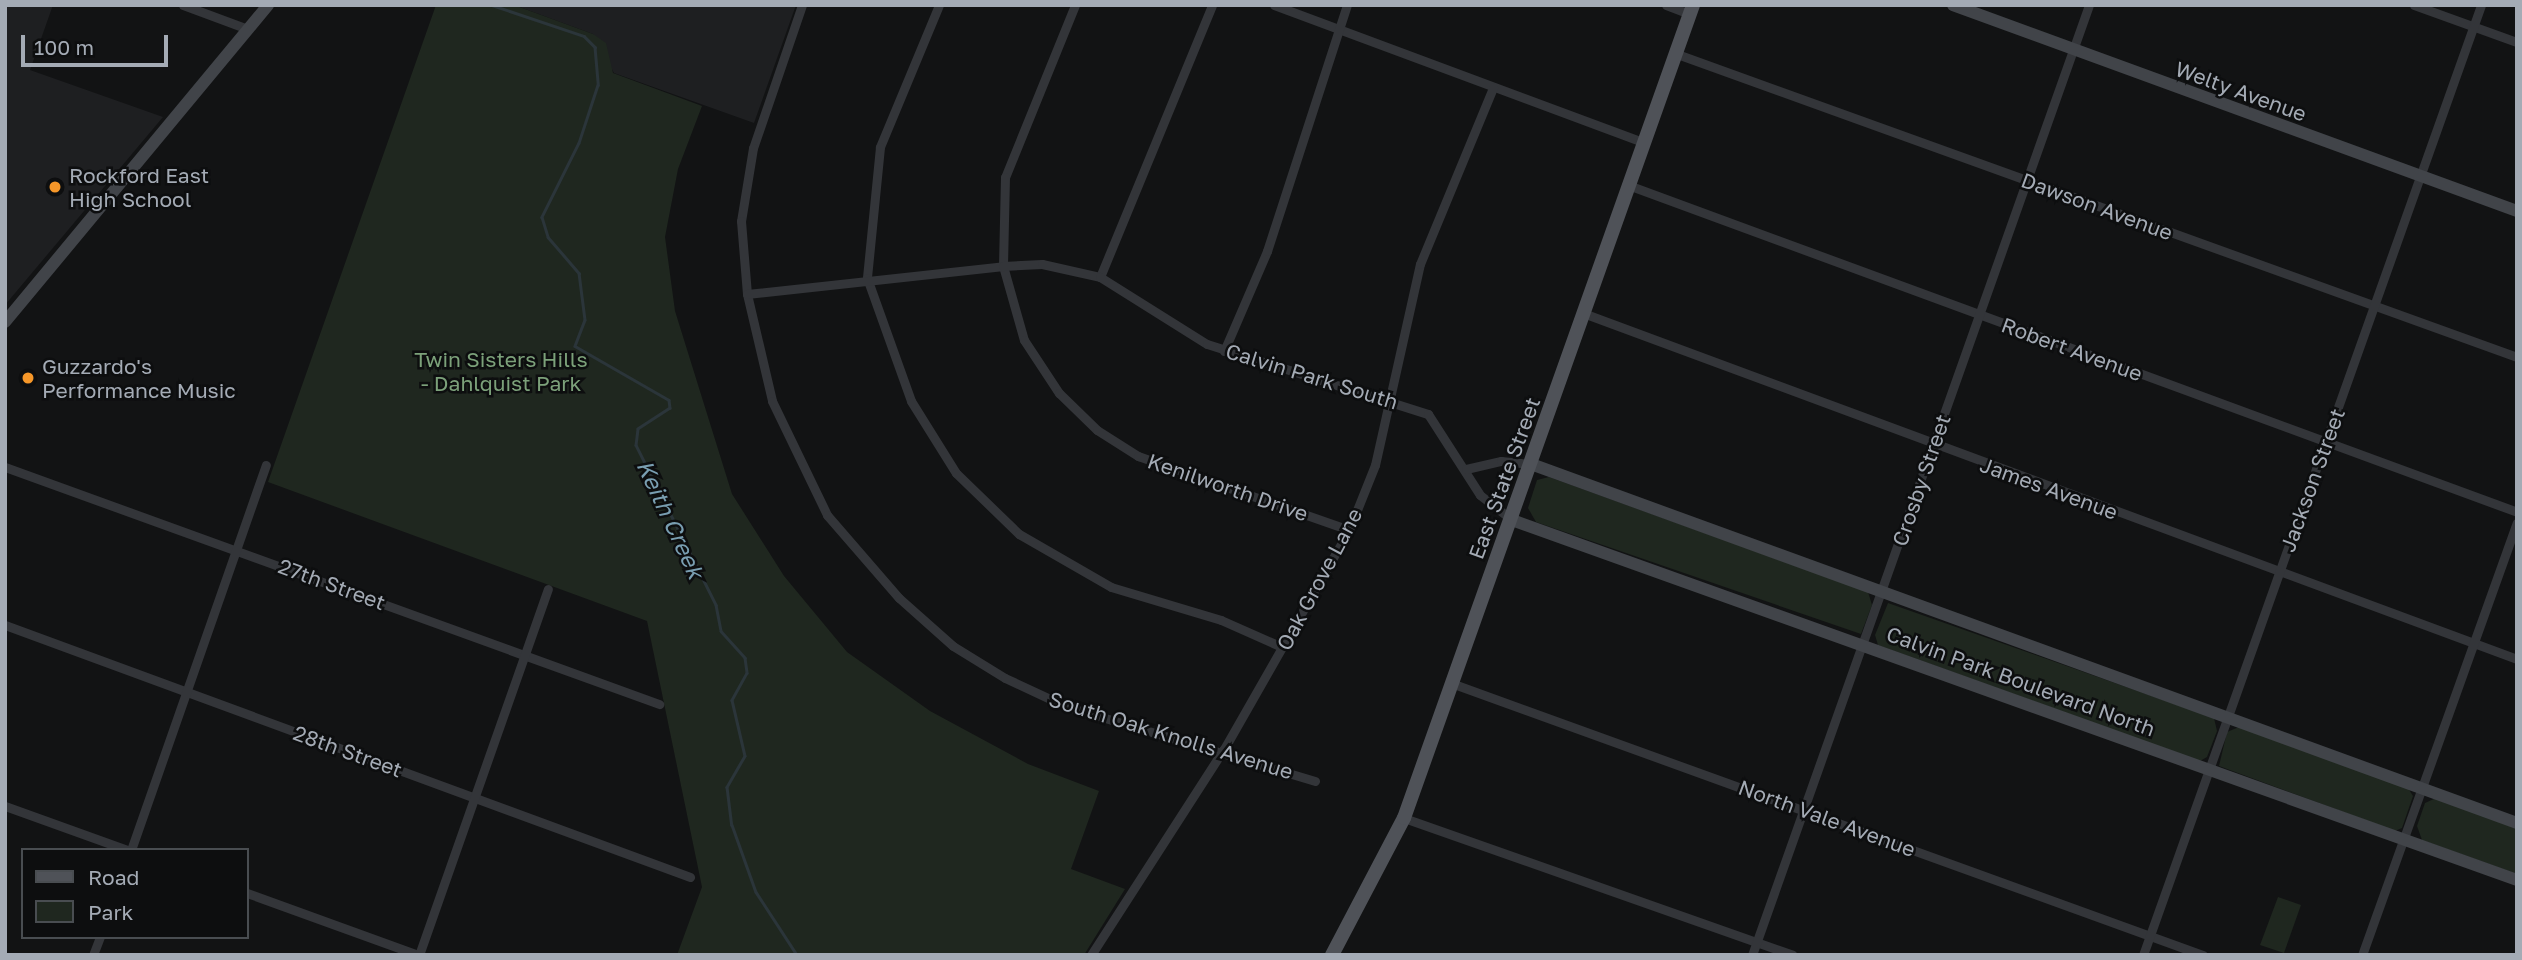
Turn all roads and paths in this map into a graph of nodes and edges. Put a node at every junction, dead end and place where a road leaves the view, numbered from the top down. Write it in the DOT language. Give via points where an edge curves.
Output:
graph roads {
  1 [pos="183,5"];
  2 [pos="268,5"];
  3 [pos="802,5"];
  4 [pos="939,5"];
  5 [pos="1075,5"];
  6 [pos="1212,5"];
  7 [pos="1274,5"];
  8 [pos="1347,5"];
  9 [pos="1666,5"];
  10 [pos="1953,5"];
  11 [pos="2089,5"];
  12 [pos="2414,5"];
  13 [pos="2481,5"];
  14 [pos="1691,9"];
  15 [pos="2474,26"];
  16 [pos="248,29"];
  17 [pos="1338,30"];
  18 [pos="2517,42"];
  19 [pos="2073,50"];
  20 [pos="1677,54"];
  21 [pos="1493,88"];
  22 [pos="1643,142"];
  23 [pos="2420,177"];
  24 [pos="2026,180"];
  25 [pos="1628,185"];
  26 [pos="2517,211"];
  27 [pos="1003,266"];
  28 [pos="1100,276"];
  29 [pos="867,278"];
  30 [pos="747,294"];
  31 [pos="2375,308"];
  32 [pos="1583,313"];
  33 [pos="1978,314"];
  34 [pos="5,323"];
  35 [pos="1224,351"];
  36 [pos="2517,358"];
  37 [pos="1392,398"];
  38 [pos="2326,443"];
  39 [pos="1933,445"];
  40 [pos="1531,464"];
  41 [pos="266,465"];
  42 [pos="5,467"];
  43 [pos="1466,469"];
  44 [pos="2517,512"];
  45 [pos="1512,520"];
  46 [pos="2517,523"];
  47 [pos="1349,530"];
  48 [pos="236,549"];
  49 [pos="2279,572"];
  50 [pos="548,589"];
  51 [pos="1882,592"];
  52 [pos="5,625"];
  53 [pos="2472,643"];
  54 [pos="1863,645"];
  55 [pos="1282,647"];
  56 [pos="525,654"];
  57 [pos="2517,659"];
  58 [pos="1451,683"];
  59 [pos="186,692"];
  60 [pos="659,704"];
  61 [pos="2225,717"];
  62 [pos="1224,750"];
  63 [pos="2208,769"];
  64 [pos="1315,781"];
  65 [pos="2422,789"];
  66 [pos="476,798"];
  67 [pos="5,806"];
  68 [pos="1806,810"];
  69 [pos="1404,818"];
  70 [pos="2517,823"];
  71 [pos="2404,840"];
  72 [pos="123,848"];
  73 [pos="130,848"];
  74 [pos="690,877"];
  75 [pos="2517,880"];
  76 [pos="248,893"];
  77 [pos="2150,936"];
  78 [pos="1756,942"];
  79 [pos="418,955"];
  80 [pos="1091,955"];
  81 [pos="1332,955"];
  82 [pos="1752,955"];
  83 [pos="1793,955"];
  84 [pos="2143,955"];
  85 [pos="2203,955"];
  86 [pos="2362,955"];
  1 -- 16 [label="street"];
  2 -- 16 [label="street"];
  3 -- 30 [label="street, South Oak Knolls Avenue" via="745,179"];
  4 -- 29 [label="street" via="880,147"];
  5 -- 27 [label="street, Kenilworth Drive" via="1005,177"];
  6 -- 28 [label="street"];
  7 -- 17 [label="street"];
  8 -- 17 [label="street"];
  9 -- 14 [label="street"];
  10 -- 19 [label="street, Welty Avenue"];
  11 -- 19 [label="street, Crosby Street"];
  12 -- 15 [label="street"];
  13 -- 15 [label="street, Jackson Street"];
  14 -- 20 [label="main road, East State Street"];
  15 -- 18 [label="street"];
  15 -- 23 [label="street, Jackson Street"];
  16 -- 34 [label="street"];
  17 -- 21 [label="street"];
  17 -- 35 [label="street" via="1268,251"];
  19 -- 23 [label="street, Welty Avenue"];
  19 -- 24 [label="street, Crosby Street"];
  20 -- 22 [label="main road, East State Street"];
  20 -- 24 [label="street, Dawson Avenue"];
  21 -- 22 [label="street"];
  21 -- 37 [label="street, Oak Grove Lane" via="1420,264"];
  22 -- 25 [label="main road, East State Street"];
  23 -- 26 [label="street, Welty Avenue"];
  23 -- 31 [label="street, Jackson Street"];
  24 -- 31 [label="street, Dawson Avenue"];
  24 -- 33 [label="street, Crosby Street"];
  25 -- 32 [label="main road, East State Street"];
  25 -- 33 [label="street, Robert Avenue"];
  27 -- 28 [label="street, Calvin Park South" via="1042,264"];
  27 -- 29 [label="street, Calvin Park South"];
  27 -- 47 [label="street, Kenilworth Drive" via="1024,340 1059,393 1097,430 1165,469"];
  28 -- 35 [label="street, Calvin Park South" via="1169,324"];
  29 -- 30 [label="street, Calvin Park South"];
  29 -- 55 [label="street" via="911,401 956,473 1019,534 1111,587 1221,620"];
  30 -- 62 [label="street, South Oak Knolls Avenue" via="772,401 796,460 828,515 899,598 953,646 1065,706"];
  31 -- 36 [label="street, Dawson Avenue"];
  31 -- 38 [label="street, Jackson Street"];
  32 -- 39 [label="street, James Avenue"];
  32 -- 40 [label="main road, East State Street"];
  33 -- 38 [label="street, Robert Avenue"];
  33 -- 39 [label="street, Crosby Street"];
  35 -- 37 [label="street, Calvin Park South"];
  37 -- 43 [label="street, Calvin Park South" via="1428,414"];
  37 -- 47 [label="street, Oak Grove Lane"];
  38 -- 44 [label="street, Robert Avenue"];
  38 -- 49 [label="street, Jackson Street"];
  39 -- 49 [label="street, James Avenue"];
  39 -- 51 [label="street, Crosby Street"];
  40 -- 43 [label="street" via="1501,461"];
  40 -- 45 [label="main road, East State Street"];
  40 -- 51 [label="street, Calvin Park Boulevard North"];
  41 -- 48 [label="street"];
  42 -- 48 [label="street, 27th Street"];
  43 -- 45 [label="street, Calvin Park South" via="1486,501"];
  45 -- 54 [label="street, Calvin Park Boulevard North"];
  45 -- 58 [label="main road, East State Street"];
  46 -- 53 [label="street"];
  47 -- 55 [label="street, Oak Grove Lane"];
  48 -- 56 [label="street, 27th Street"];
  48 -- 59 [label="street"];
  49 -- 53 [label="street, James Avenue"];
  49 -- 61 [label="street, Jackson Street"];
  50 -- 56 [label="street"];
  51 -- 54 [label="street, Crosby Street"];
  51 -- 61 [label="street, Calvin Park Boulevard North"];
  52 -- 59 [label="street, 28th Street"];
  53 -- 57 [label="street, James Avenue"];
  53 -- 65 [label="street"];
  54 -- 63 [label="street, Calvin Park Boulevard North"];
  54 -- 68 [label="street, Crosby Street"];
  55 -- 62 [label="street, Oak Grove Lane"];
  56 -- 60 [label="street, 27th Street"];
  56 -- 66 [label="street"];
  58 -- 68 [label="street, North Vale Avenue"];
  58 -- 69 [label="main road, East State Street"];
  59 -- 66 [label="street, 28th Street"];
  59 -- 73 [label="street"];
  61 -- 63 [label="street, Jackson Street"];
  61 -- 65 [label="street, Calvin Park Boulevard North"];
  62 -- 64 [label="street, South Oak Knolls Avenue"];
  62 -- 80 [label="street, Oak Grove Lane"];
  63 -- 71 [label="street, Calvin Park Boulevard North"];
  63 -- 77 [label="street, Jackson Street"];
  65 -- 70 [label="street, Calvin Park Boulevard North"];
  65 -- 71 [label="street"];
  66 -- 74 [label="street, 28th Street"];
  66 -- 79 [label="street"];
  67 -- 72 [label="street"];
  68 -- 77 [label="street, North Vale Avenue"];
  68 -- 78 [label="street, Crosby Street"];
  69 -- 78 [label="street"];
  69 -- 81 [label="main road, East State Street"];
  71 -- 75 [label="street, Calvin Park Boulevard North"];
  71 -- 86 [label="street"];
  76 -- 79 [label="street"];
  77 -- 84 [label="street, Jackson Street"];
  77 -- 85 [label="street, North Vale Avenue"];
  78 -- 82 [label="street, Crosby Street"];
  78 -- 83 [label="street"];
}
